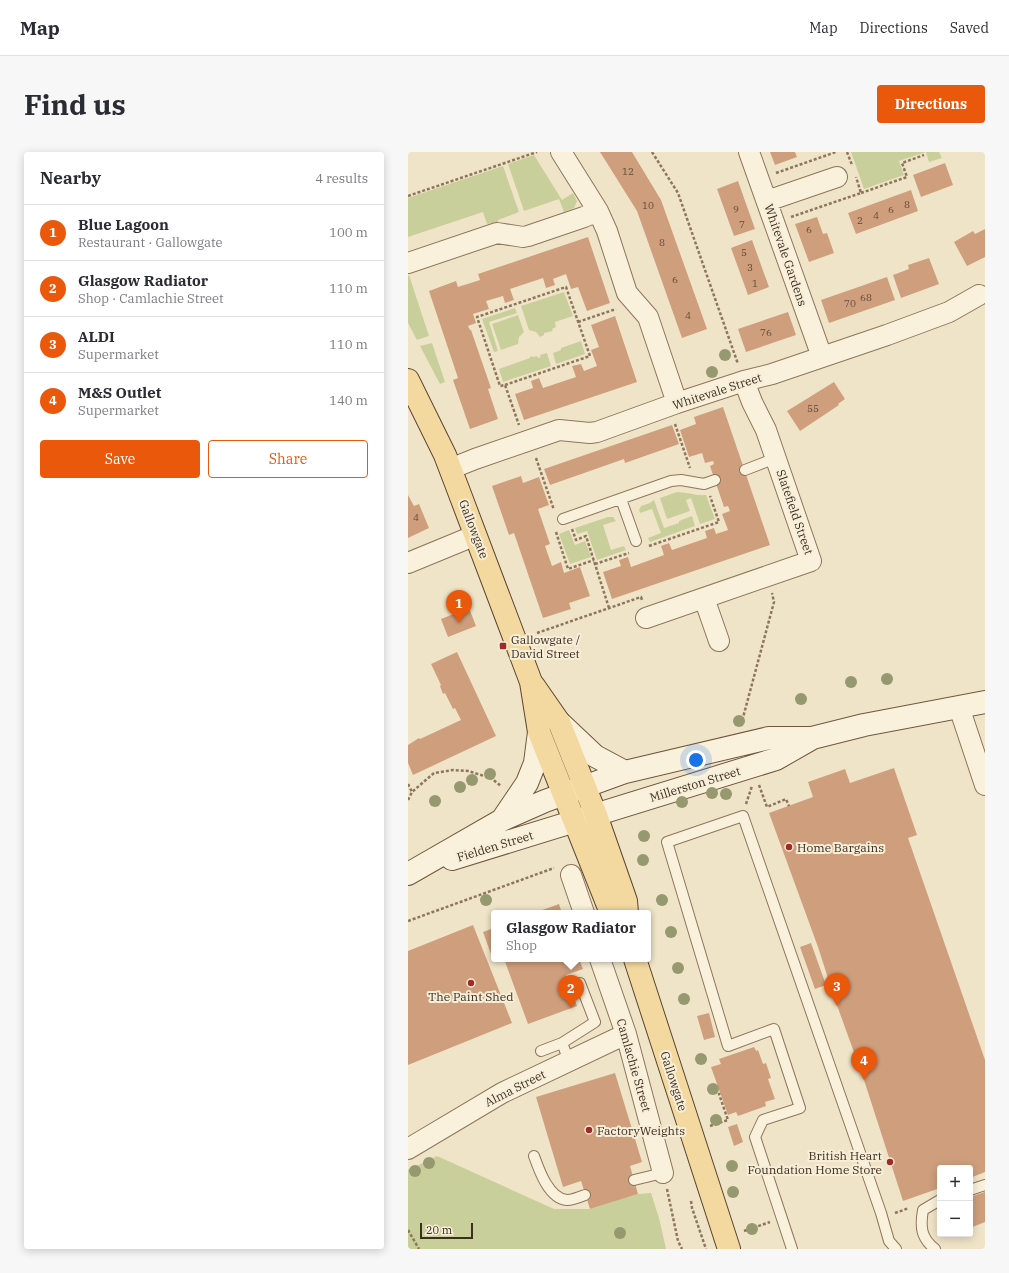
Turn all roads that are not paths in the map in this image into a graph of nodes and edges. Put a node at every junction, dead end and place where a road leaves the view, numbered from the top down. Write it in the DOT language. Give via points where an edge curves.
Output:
graph roads {
  1 [pos="561,152"];
  2 [pos="749,152"];
  3 [pos="837,177"];
  4 [pos="767,201"];
  5 [pos="598,211"];
  6 [pos="408,263"];
  7 [pos="979,295"];
  8 [pos="822,357"];
  9 [pos="408,380"];
  10 [pos="744,381"];
  11 [pos="675,410"];
  12 [pos="776,458"];
  13 [pos="450,469"];
  14 [pos="744,470"];
  15 [pos="715,480"];
  16 [pos="621,499"];
  17 [pos="563,519"];
  18 [pos="476,535"];
  19 [pos="636,541"];
  20 [pos="408,563"];
  21 [pos="704,598"];
  22 [pos="646,618"];
  23 [pos="719,641"];
  24 [pos="531,682"];
  25 [pos="985,702"];
  26 [pos="959,707"];
  27 [pos="559,722"];
  28 [pos="539,732"];
  29 [pos="812,738"];
  30 [pos="625,772"];
  31 [pos="985,785"];
  32 [pos="585,786"];
  33 [pos="564,794"];
  34 [pos="596,815"];
  35 [pos="502,820"];
  36 [pos="574,822"];
  37 [pos="411,872"];
  38 [pos="571,875"];
  39 [pos="583,910"];
  40 [pos="610,910"];
  41 [pos="628,910"];
  42 [pos="601,962"];
  43 [pos="636,962"];
  44 [pos="580,983"];
  45 [pos="626,1034"];
  46 [pos="562,1043"];
  47 [pos="541,1051"];
  48 [pos="570,1061"];
  49 [pos="408,1150"];
  50 [pos="534,1156"];
  51 [pos="663,1173"];
  52 [pos="634,1180"];
  53 [pos="985,1185"];
  54 [pos="973,1189"];
  55 [pos="585,1195"];
  56 [pos="938,1201"];
  57 [pos="892,1246"];
  58 [pos="729,1249"];
  59 [pos="792,1249"];
  60 [pos="935,1249"];
  1 -- 5 [label="street"];
  2 -- 4 [label="street, Whitevale Gardens"];
  3 -- 4 [label="street"];
  4 -- 8 [label="street, Whitevale Gardens"];
  5 -- 6 [label="street" via="528,236 497,233"];
  5 -- 11 [label="street" via="627,293 645,312 649,321"];
  7 -- 8 [label="street, Whitevale Street" via="949,312"];
  8 -- 10 [label="street, Whitevale Street"];
  9 -- 13 [label="main road, Gallowgate"];
  10 -- 11 [label="street, Whitevale Street"];
  10 -- 12 [label="street, Slatefield Street"];
  11 -- 13 [label="street, Whitevale Street" via="593,433 559,430"];
  12 -- 14 [label="lane"];
  12 -- 21 [label="street, Slatefield Street" via="811,561"];
  13 -- 18 [label="main road, Gallowgate"];
  15 -- 16 [label="lane" via="704,484 681,480 671,482"];
  16 -- 17 [label="lane"];
  16 -- 19 [label="lane"];
  18 -- 20 [label="street"];
  18 -- 24 [label="main road, Gallowgate"];
  21 -- 22 [label="street, Slatefield Street"];
  21 -- 23 [label="street"];
  24 -- 27 [label="main road, Gallowgate"];
  24 -- 28 [label="main road, Gallowgate"];
  25 -- 26 [label="main road, Millerston Street"];
  26 -- 29 [label="main road, Millerston Street"];
  26 -- 31 [label="street"];
  27 -- 30 [label="main road" via="595,756"];
  27 -- 32 [label="main road, Gallowgate"];
  28 -- 33 [label="main road, Gallowgate"];
  28 -- 35 [label="main road, Fielden Street" via="535,763 527,783"];
  29 -- 30 [label="main road, Millerston Street" via="769,738"];
  29 -- 34 [label="main road, Millerston Street" via="776,759"];
  30 -- 32 [label="main road, Millerston Street"];
  32 -- 33 [label="main road, Fielden Street"];
  32 -- 34 [label="main road, Gallowgate"];
  33 -- 35 [label="main road, Fielden Street"];
  33 -- 36 [label="main road, Gallowgate"];
  34 -- 36 [label="main road, Millerston Street"];
  34 -- 41 [label="main road, Gallowgate"];
  35 -- 37 [label="main road, Fielden Street"];
  36 -- 37 [label="main road, Fielden Street"];
  36 -- 40 [label="main road, Gallowgate"];
  38 -- 39 [label="street"];
  42 -- 45 [label="street, Camlachie Street"];
  43 -- 58 [label="main road, Gallowgate"];
  44 -- 46 [label="lane" via="595,1022"];
  45 -- 48 [label="street, Alma Street"];
  45 -- 51 [label="street, Camlachie Street"];
  46 -- 47 [label="lane"];
  46 -- 48 [label="lane"];
  48 -- 49 [label="street, Alma Street" via="502,1093"];
  50 -- 55 [label="lane" via="551,1191 565,1200"];
  51 -- 52 [label="lane"];
  53 -- 54 [label="lane"];
  56 -- 60 [label="lane" via="923,1210 920,1224 927,1243"];
  57 -- 59 [label="lane" via="743,816 667,842 728,1046 774,1029 800,1108 763,1120 755,1137"];
}
